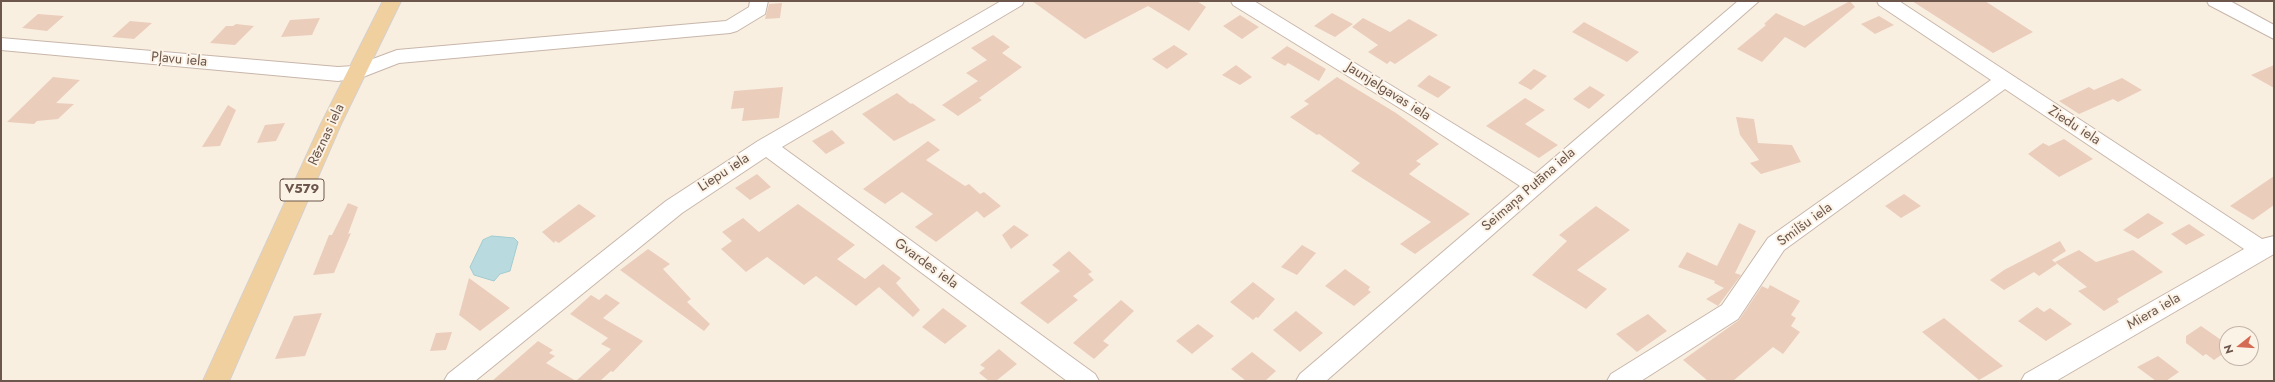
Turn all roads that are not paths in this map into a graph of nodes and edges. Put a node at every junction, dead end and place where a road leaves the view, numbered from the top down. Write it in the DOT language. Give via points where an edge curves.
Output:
graph roads {
  1 [pos="392,1"];
  2 [pos="759,1"];
  3 [pos="1015,1"];
  4 [pos="1240,1"];
  5 [pos="1750,1"];
  6 [pos="1886,1"];
  7 [pos="2216,1"];
  8 [pos="2274,33"];
  9 [pos="1,44"];
  10 [pos="356,72"];
  11 [pos="2004,80"];
  12 [pos="766,146"];
  13 [pos="1535,185"];
  14 [pos="2268,246"];
  15 [pos="216,381"];
  16 [pos="457,381"];
  17 [pos="1086,381"];
  18 [pos="1309,381"];
  19 [pos="1620,381"];
  20 [pos="2034,381"];
  1 -- 10 [label="main road, Rēznas iela / V579"];
  2 -- 10 [label="street, Pļavu iela" via="758,10 730,27 397,57"];
  3 -- 12 [label="street, Liepu iela"];
  4 -- 13 [label="street, Jaunjelgavas iela"];
  5 -- 13 [label="street, Seimaņa Putāna iela"];
  6 -- 11 [label="street, Ziedu iela"];
  7 -- 8 [label="street"];
  9 -- 10 [label="street, Pļavu iela" via="338,74"];
  10 -- 15 [label="main road, Rēznas iela / V579"];
  11 -- 14 [label="street, Ziedu iela"];
  11 -- 19 [label="street, Smilšu iela" via="1776,244 1730,312"];
  12 -- 16 [label="street, Liepu iela" via="674,206"];
  12 -- 17 [label="street, Gvardes iela"];
  13 -- 18 [label="street, Seimaņa Putāna iela"];
  14 -- 20 [label="street, Miera iela"];
}
